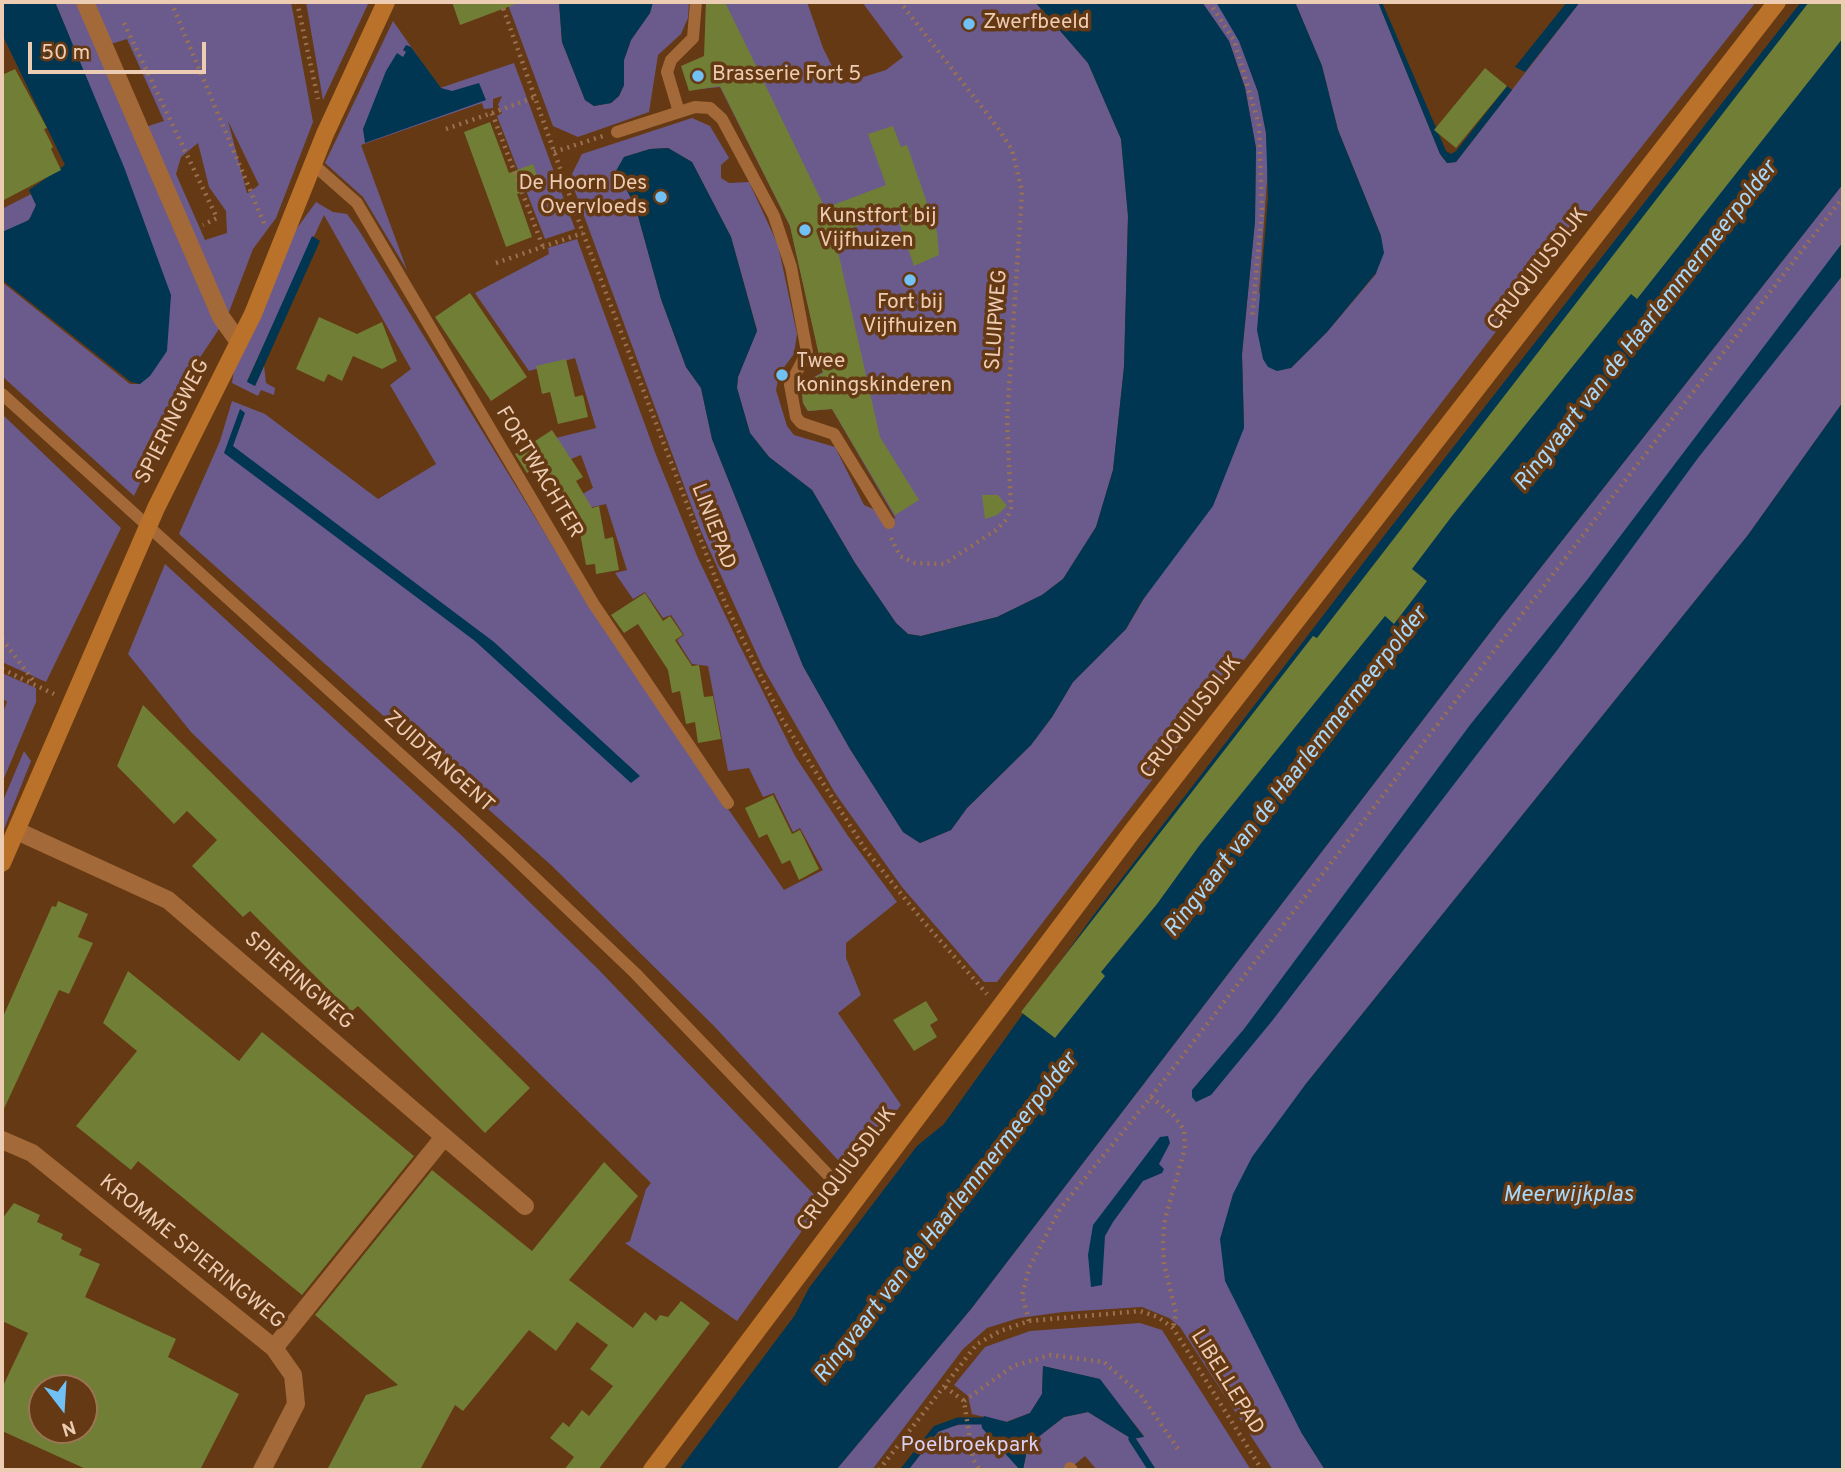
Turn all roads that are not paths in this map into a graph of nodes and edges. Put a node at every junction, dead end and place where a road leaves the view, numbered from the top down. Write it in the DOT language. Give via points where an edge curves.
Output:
graph roads {
  1 [pos="85,2"];
  2 [pos="386,2"];
  3 [pos="696,2"];
  4 [pos="1777,2"];
  5 [pos="679,111"];
  6 [pos="617,132"];
  7 [pos="314,165"];
  8 [pos="239,342"];
  9 [pos="2,394"];
  10 [pos="889,523"];
  11 [pos="728,803"];
  12 [pos="17,831"];
  13 [pos="2,863"];
  14 [pos="444,1137"];
  15 [pos="2,1140"];
  16 [pos="832,1179"];
  17 [pos="525,1206"];
  18 [pos="274,1348"];
  19 [pos="262,1470"];
  20 [pos="652,1470"];
  1 -- 8 [label="street" via="221,317"];
  2 -- 7 [label="street, SPIERINGWEG"];
  3 -- 5 [label="lane" via="693,38 671,60 667,72"];
  4 -- 20 [label="street, CRUQUIUSDIJK" via="1001,1006"];
  5 -- 6 [label="lane"];
  5 -- 10 [label="lane" via="710,108 722,119 774,216 784,240 806,344 805,360 790,384 793,408 801,423 834,434"];
  7 -- 8 [label="street, SPIERINGWEG"];
  7 -- 11 [label="lane, FORTWACHTER" via="357,203 593,603"];
  8 -- 12 [label="street, SPIERINGWEG" via="156,508"];
  9 -- 16 [label="lane, ZUIDTANGENT" via="507,851 635,973"];
  12 -- 13 [label="street, SPIERINGWEG"];
  12 -- 14 [label="street, SPIERINGWEG" via="168,900"];
  14 -- 17 [label="street, SPIERINGWEG"];
  14 -- 18 [label="street"];
  15 -- 18 [label="street, KROMME SPIERINGWEG" via="32,1153"];
  18 -- 19 [label="street, KROMME SPIERINGWEG" via="293,1375 296,1404"];
}
